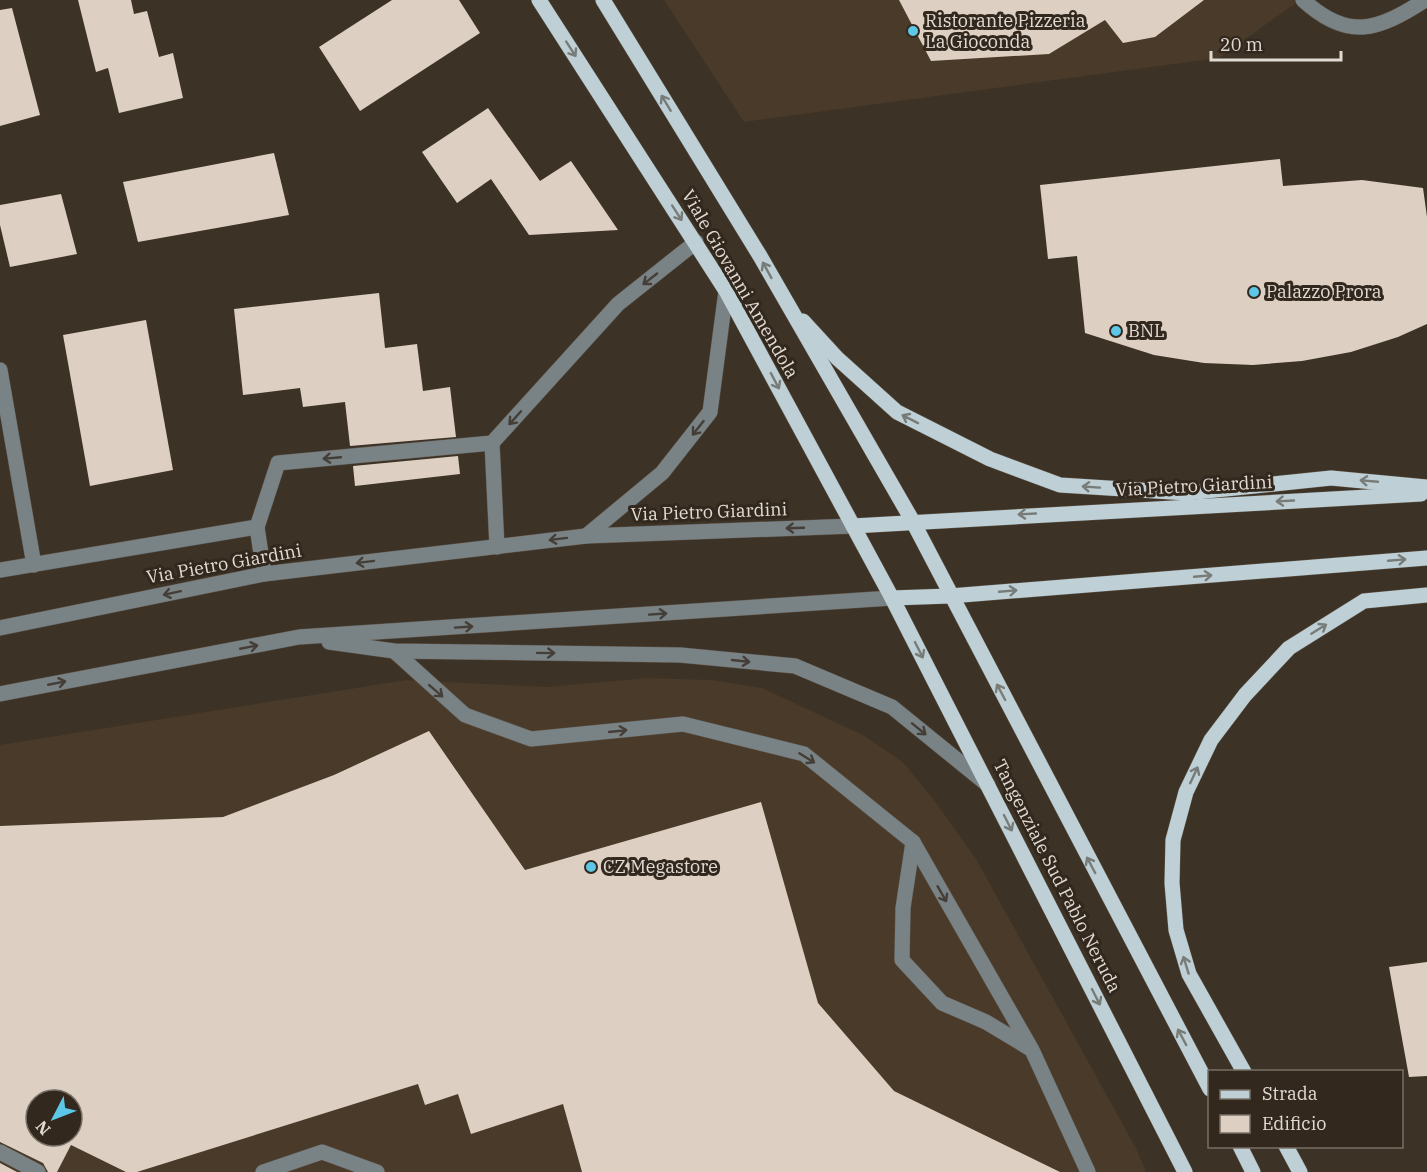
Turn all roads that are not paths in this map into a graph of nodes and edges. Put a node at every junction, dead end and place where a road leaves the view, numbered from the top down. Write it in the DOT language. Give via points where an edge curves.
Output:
graph roads {
  1 [pos="539,0"];
  2 [pos="603,0"];
  3 [pos="1303,0"];
  4 [pos="1425,0"];
  5 [pos="696,242"];
  6 [pos="726,291"];
  7 [pos="786,304"];
  8 [pos="0,370"];
  9 [pos="492,443"];
  10 [pos="1427,487"];
  11 [pos="1427,493"];
  12 [pos="912,520"];
  13 [pos="853,526"];
  14 [pos="257,527"];
  15 [pos="586,536"];
  16 [pos="497,547"];
  17 [pos="1427,558"];
  18 [pos="34,565"];
  19 [pos="0,570"];
  20 [pos="264,574"];
  21 [pos="1427,595"];
  22 [pos="950,596"];
  23 [pos="892,598"];
  24 [pos="0,628"];
  25 [pos="299,638"];
  26 [pos="394,651"];
  27 [pos="0,694"];
  28 [pos="989,785"];
  29 [pos="913,842"];
  30 [pos="1032,1050"];
  31 [pos="1243,1070"];
  32 [pos="1208,1087"];
  33 [pos="1241,1148"];
  34 [pos="1287,1148"];
  35 [pos="0,1152"];
  36 [pos="1183,1171"];
  37 [pos="38,1172"];
  38 [pos="263,1172"];
  39 [pos="377,1172"];
  40 [pos="1089,1172"];
  41 [pos="1253,1172"];
  42 [pos="1300,1172"];
  1 -- 5 [label="main road, Viale Giovanni Amendola, one-way"];
  7 -- 2 [label="main road, Viale Giovanni Amendola, one-way"];
  3 -- 4 [label="street" via="1321,16 1347,28 1394,20"];
  5 -- 6 [label="main road, Viale Giovanni Amendola"];
  5 -- 9 [label="street, one-way" via="618,304"];
  6 -- 13 [label="main road, Viale Giovanni Amendola, one-way"];
  6 -- 15 [label="street, one-way" via="710,412 662,473"];
  10 -- 7 [label="main road, one-way" via="1331,478 1186,493 1060,485 990,459 897,412 837,358"];
  7 -- 12 [label="main road, Viale Giovanni Amendola"];
  8 -- 18 [label="street"];
  9 -- 14 [label="street, one-way" via="278,463"];
  9 -- 16 [label="street"];
  11 -- 12 [label="main road, Via Pietro Giardini, one-way"];
  12 -- 13 [label="main road, Via Pietro Giardini"];
  12 -- 22 [label="main road, Tangenziale Sud Pablo Neruda"];
  13 -- 15 [label="street, Via Pietro Giardini, one-way"];
  13 -- 23 [label="main road, Viale Giovanni Amendola"];
  14 -- 18 [label="street"];
  14 -- 20 [label="street"];
  15 -- 16 [label="street, Via Pietro Giardini, one-way"];
  16 -- 20 [label="street, Via Pietro Giardini, one-way"];
  22 -- 17 [label="main road, one-way"];
  18 -- 19 [label="street"];
  20 -- 24 [label="street, Via Pietro Giardini, one-way"];
  31 -- 21 [label="main road, one-way" via="1189,974 1176,930 1173,840 1186,792 1211,740 1245,695 1289,648 1364,601"];
  22 -- 23 [label="main road"];
  32 -- 22 [label="main road, Tangenziale Sud Pablo Neruda, one-way"];
  25 -- 23 [label="street, one-way"];
  23 -- 28 [label="main road, Tangenziale Sud Pablo Neruda, one-way"];
  25 -- 26 [label="street"];
  27 -- 25 [label="street, one-way"];
  26 -- 28 [label="street, one-way" via="680,655 795,666 892,707"];
  26 -- 29 [label="street, one-way" via="465,715 531,739 683,724 804,754"];
  28 -- 36 [label="main road, Tangenziale Sud Pablo Neruda, one-way"];
  29 -- 30 [label="street, one-way"];
  29 -- 30 [label="street" via="903,908 902,960 942,1003 986,1022"];
  30 -- 40 [label="street"];
  33 -- 41 [label="main road"];
  34 -- 42 [label="main road"];
  35 -- 37 [label="street"];
  38 -- 39 [label="street" via="322,1152"];
}
